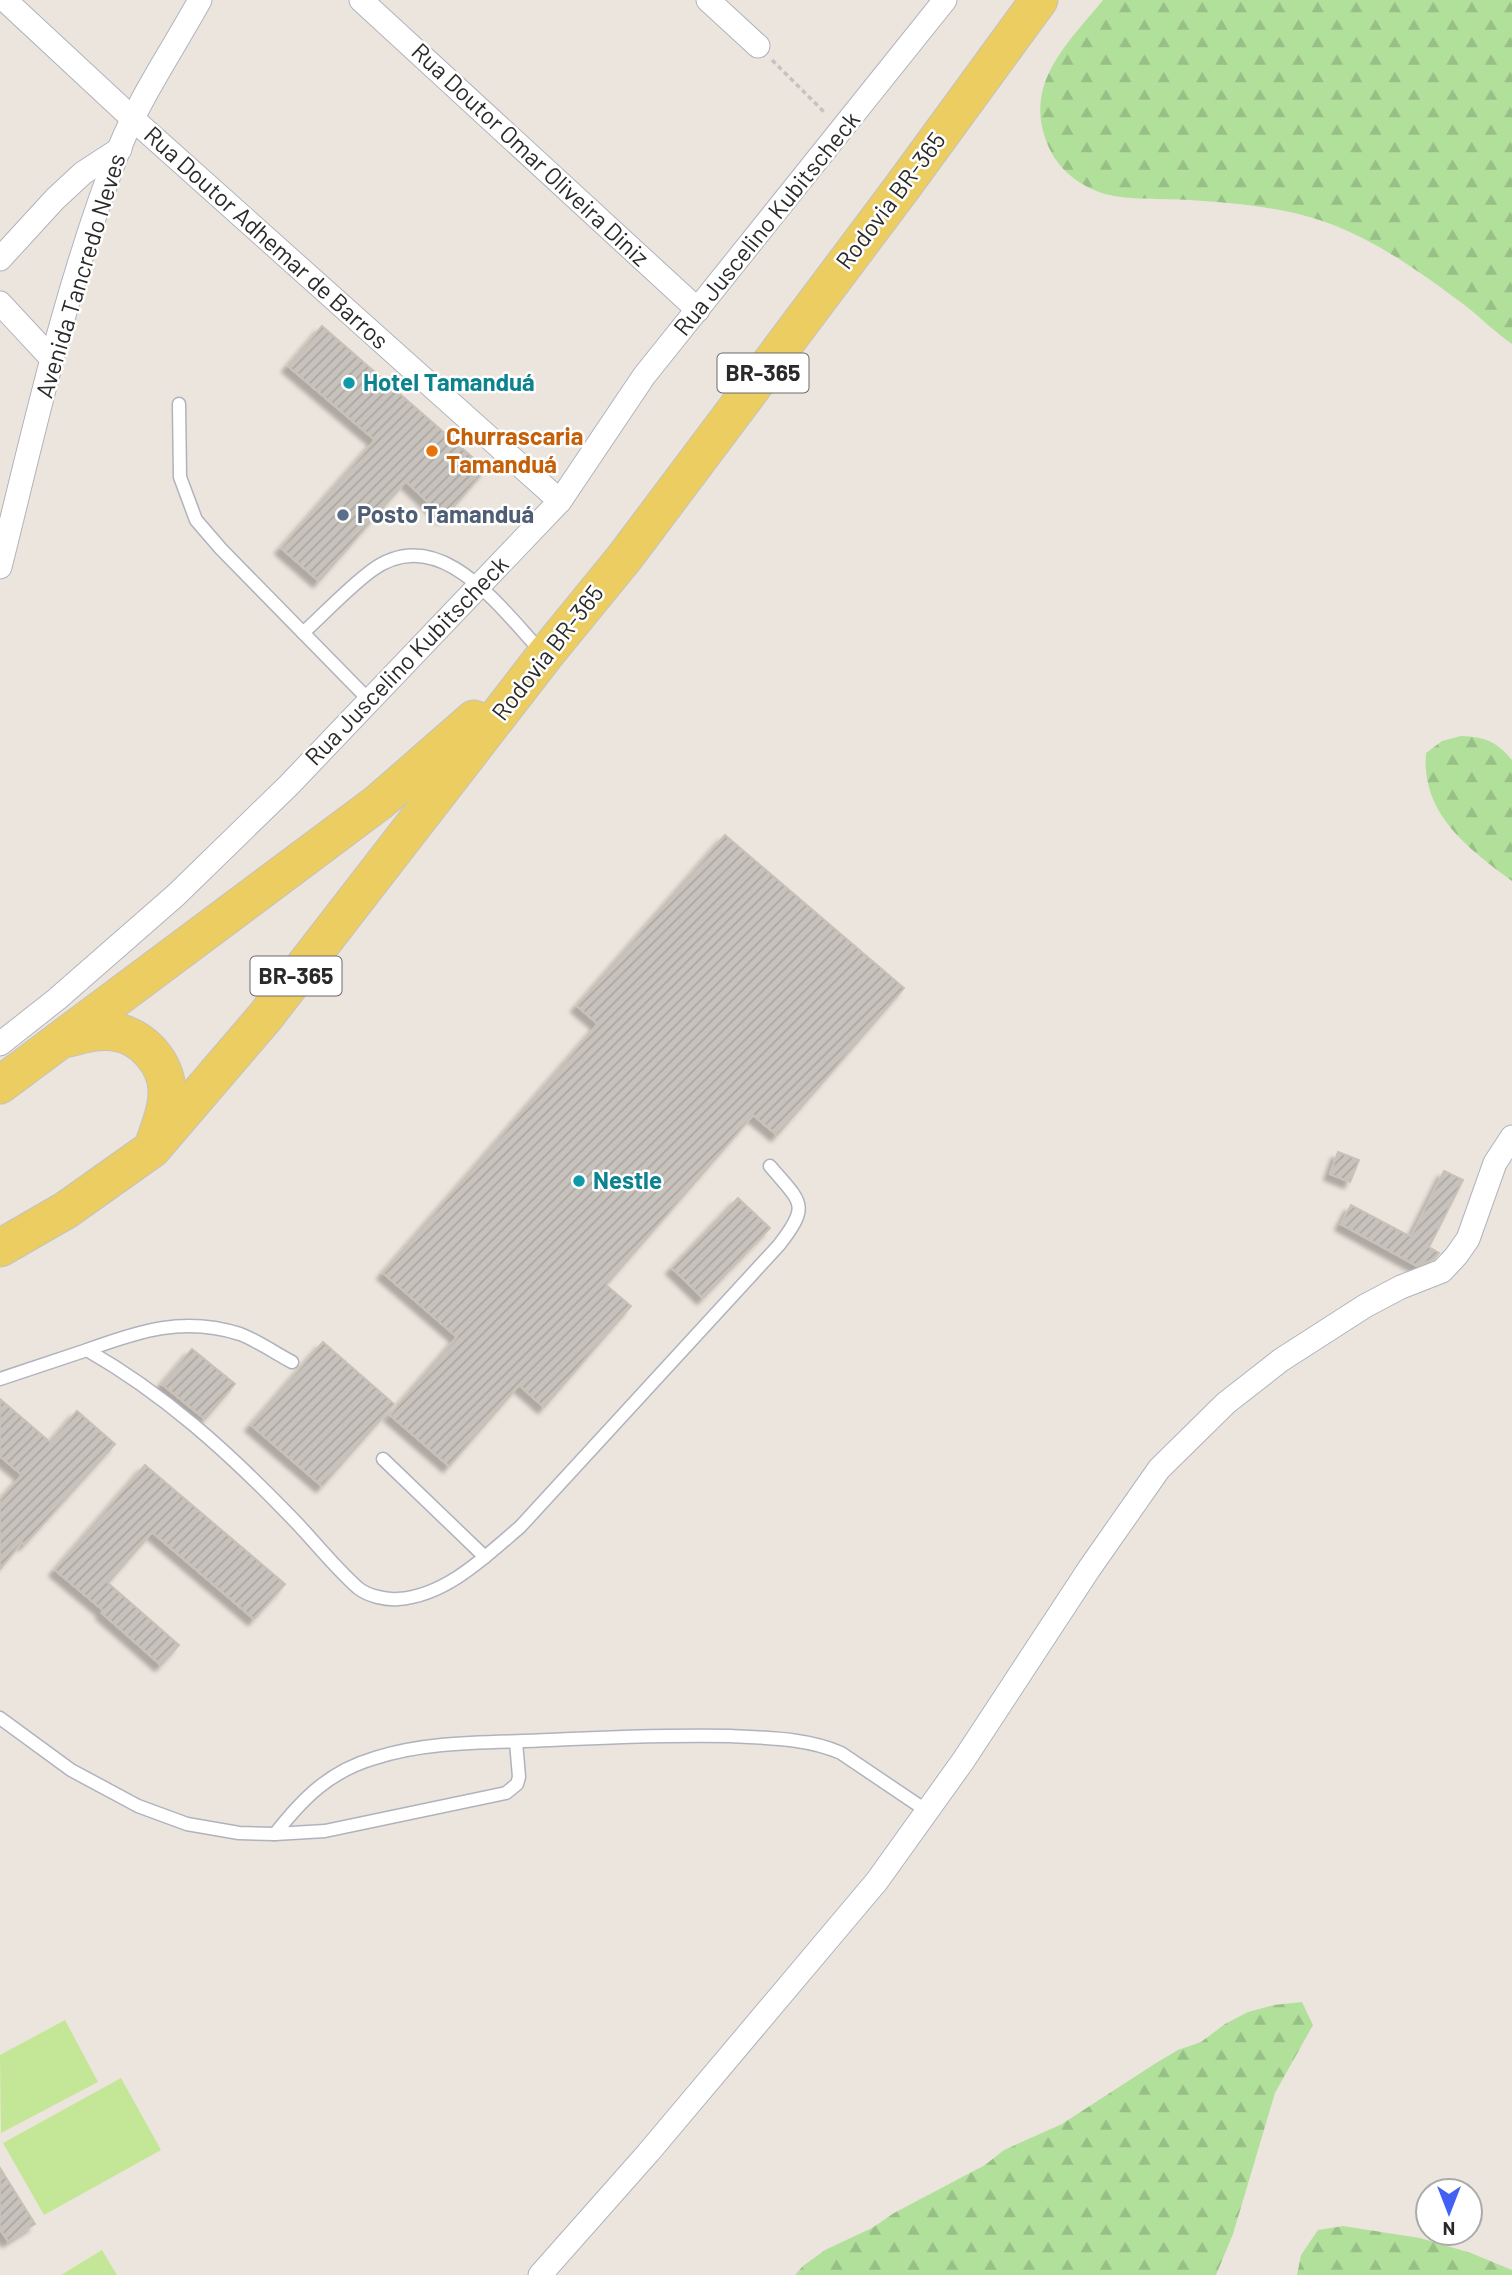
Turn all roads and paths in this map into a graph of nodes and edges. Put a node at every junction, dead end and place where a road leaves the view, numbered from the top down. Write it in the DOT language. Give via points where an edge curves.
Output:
graph roads {
  1 [pos="5,0"];
  2 [pos="200,0"];
  3 [pos="361,0"];
  4 [pos="708,0"];
  5 [pos="945,0"];
  6 [pos="1039,0"];
  7 [pos="758,46"];
  8 [pos="133,119"];
  9 [pos="842,131"];
  10 [pos="120,149"];
  11 [pos="0,259"];
  12 [pos="0,303"];
  13 [pos="698,310"];
  14 [pos="52,359"];
  15 [pos="179,404"];
  16 [pos="560,501"];
  17 [pos="0,567"];
  18 [pos="479,586"];
  19 [pos="303,633"];
  20 [pos="545,655"];
  21 [pos="370,701"];
  22 [pos="61,1041"];
  23 [pos="0,1044"];
  24 [pos="0,1085"];
  25 [pos="1512,1137"];
  26 [pos="152,1149"];
  27 [pos="770,1166"];
  28 [pos="1,1248"];
  29 [pos="87,1350"];
  30 [pos="292,1362"];
  31 [pos="0,1379"];
  32 [pos="383,1459"];
  33 [pos="485,1558"];
  34 [pos="0,1718"];
  35 [pos="516,1742"];
  36 [pos="927,1811"];
  37 [pos="275,1834"];
  38 [pos="540,2275"];
  1 -- 8 [label="street, Rua Doutor Adhemar de Barros"];
  2 -- 8 [label="street, Avenida Tancredo Neves"];
  3 -- 13 [label="street, Rua Doutor Omar Oliveira Diniz"];
  4 -- 7 [label="street"];
  5 -- 9 [label="street, Rua Juscelino Kubitscheck"];
  6 -- 20 [label="main road, Rodovia BR-365 / BR-365" via="625,557"];
  7 -- 9 [label="path"];
  8 -- 10 [label="street, Avenida Tancredo Neves"];
  8 -- 16 [label="street, Rua Doutor Adhemar de Barros"];
  9 -- 13 [label="street, Rua Juscelino Kubitscheck"];
  10 -- 11 [label="street" via="83,173"];
  10 -- 14 [label="street, Avenida Tancredo Neves" via="91,227"];
  12 -- 14 [label="street"];
  13 -- 16 [label="street, Rua Juscelino Kubitscheck" via="644,376"];
  14 -- 17 [label="street, Avenida Tancredo Neves"];
  15 -- 19 [label="lane" via="180,477 196,520"];
  16 -- 18 [label="street, Rua Juscelino Kubitscheck"];
  18 -- 19 [label="lane" via="443,560 424,555 393,559 373,570"];
  18 -- 20 [label="lane"];
  18 -- 21 [label="street, Rua Juscelino Kubitscheck"];
  19 -- 21 [label="lane"];
  20 -- 22 [label="main road, BR-365" via="379,802"];
  20 -- 26 [label="main road, Rodovia BR-365 / BR-365" via="265,1017"];
  21 -- 23 [label="street, Rua Juscelino Kubitscheck" via="176,895"];
  22 -- 24 [label="main road, BR-365"];
  22 -- 26 [label="main road, BR-365" via="117,1032 154,1056 165,1074 167,1092"];
  25 -- 36 [label="street" via="1495,1163 1468,1238 1442,1270 1365,1306 1281,1360 1226,1403 1159,1469"];
  26 -- 28 [label="main road, Rodovia BR-365 / BR-365" via="66,1210"];
  27 -- 33 [label="lane" via="799,1205 795,1225 520,1527"];
  29 -- 30 [label="lane" via="171,1325 208,1326 242,1335"];
  29 -- 31 [label="lane"];
  29 -- 33 [label="lane" via="188,1418 360,1590 397,1600 422,1595"];
  32 -- 33 [label="lane"];
  34 -- 37 [label="lane" via="71,1770 138,1806 187,1824"];
  35 -- 36 [label="lane" via="666,1735 805,1741 841,1752"];
  35 -- 37 [label="lane" via="425,1747 372,1758 330,1777 309,1793"];
  35 -- 37 [label="lane" via="519,1777 506,1793 325,1831"];
  36 -- 38 [label="street" via="877,1881"];
}
